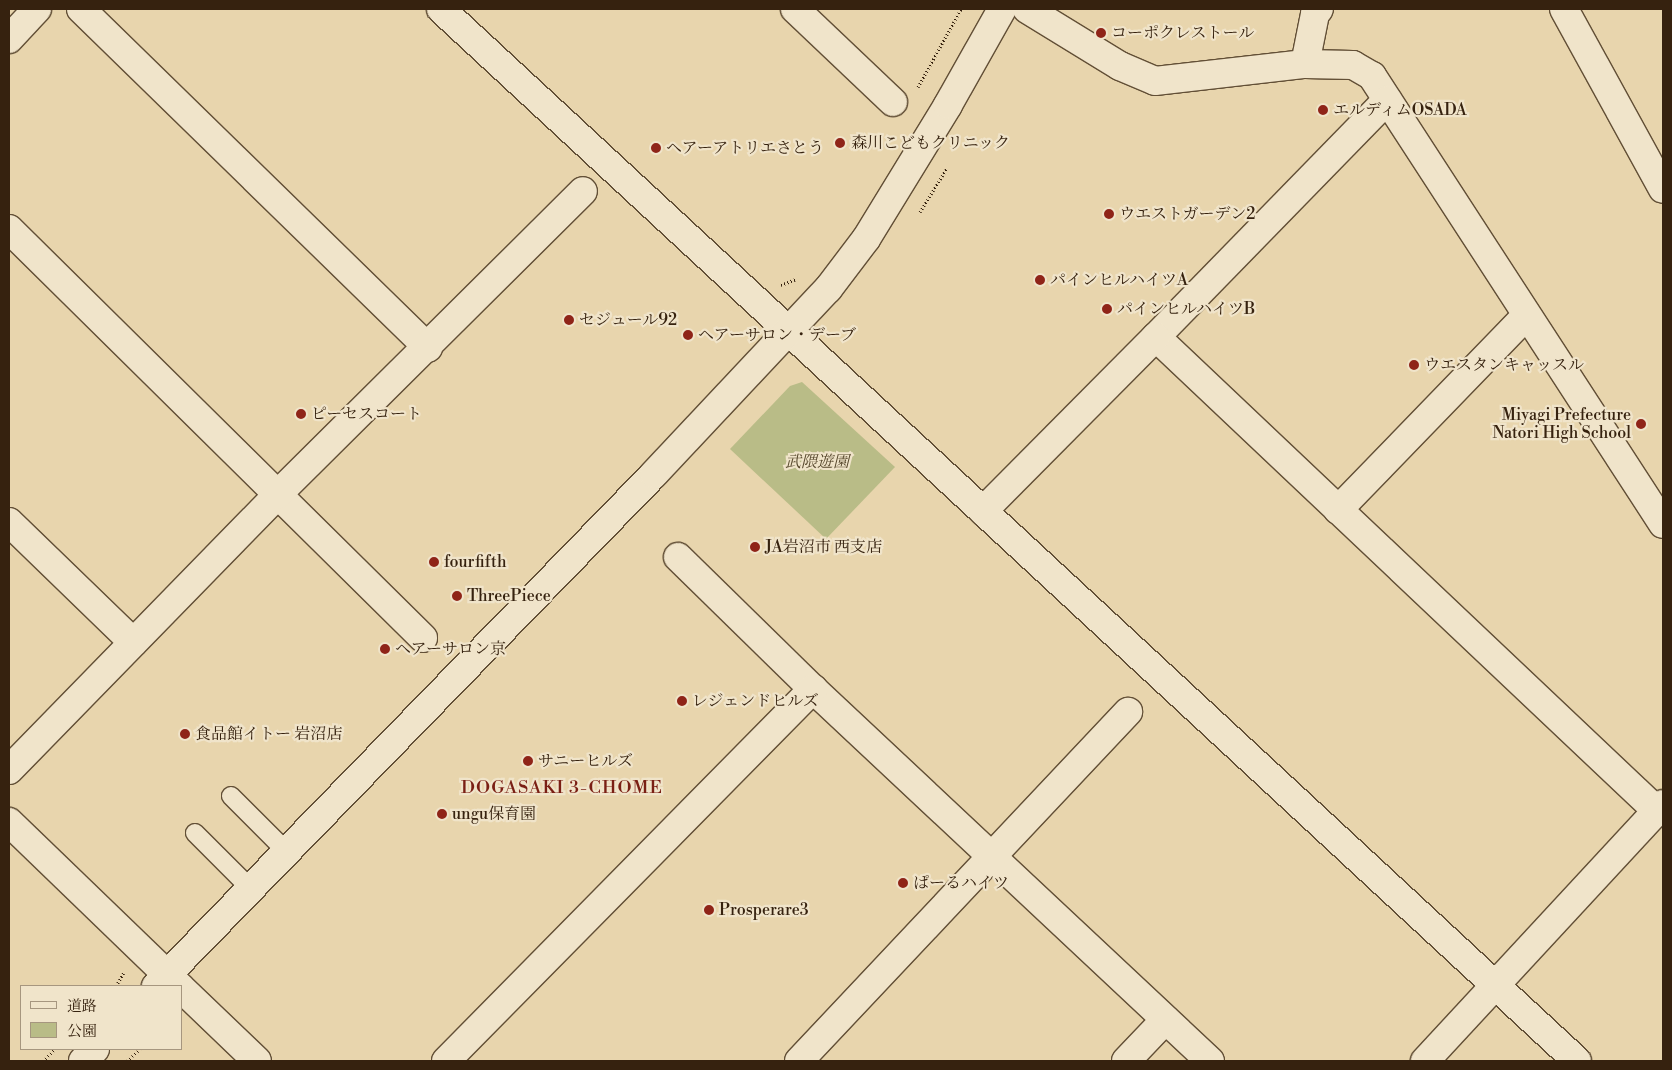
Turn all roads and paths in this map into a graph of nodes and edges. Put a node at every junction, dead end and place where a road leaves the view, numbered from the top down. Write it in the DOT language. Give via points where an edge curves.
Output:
graph roads {
  1 [pos="37,9"];
  2 [pos="81,9"];
  3 [pos="441,9"];
  4 [pos="795,9"];
  5 [pos="961,9"];
  6 [pos="1002,9"];
  7 [pos="1027,9"];
  8 [pos="1319,9"];
  9 [pos="1564,9"];
  10 [pos="9,39"];
  11 [pos="1304,64"];
  12 [pos="904,99"];
  13 [pos="1387,100"];
  14 [pos="1663,189"];
  15 [pos="583,191"];
  16 [pos="9,229"];
  17 [pos="799,278"];
  18 [pos="759,303"];
  19 [pos="1526,316"];
  20 [pos="790,331"];
  21 [pos="1156,337"];
  22 [pos="428,348"];
  23 [pos="277,495"];
  24 [pos="1338,510"];
  25 [pos="983,511"];
  26 [pos="9,522"];
  27 [pos="1663,524"];
  28 [pos="678,557"];
  29 [pos="423,638"];
  30 [pos="133,642"];
  31 [pos="813,689"];
  32 [pos="1128,712"];
  33 [pos="9,770"];
  34 [pos="231,796"];
  35 [pos="1660,807"];
  36 [pos="9,822"];
  37 [pos="195,833"];
  38 [pos="287,852"];
  39 [pos="992,854"];
  40 [pos="251,889"];
  41 [pos="141,949"];
  42 [pos="171,984"];
  43 [pos="116,985"];
  44 [pos="1492,986"];
  45 [pos="182,994"];
  46 [pos="1165,1020"];
  47 [pos="54,1050"];
  48 [pos="94,1050"];
  49 [pos="139,1050"];
  50 [pos="42,1061"];
  51 [pos="83,1061"];
  52 [pos="128,1061"];
  53 [pos="257,1061"];
  54 [pos="446,1061"];
  55 [pos="799,1061"];
  56 [pos="1126,1061"];
  57 [pos="1210,1061"];
  58 [pos="1425,1061"];
  59 [pos="1577,1061"];
  1 -- 10 [label="street"];
  2 -- 22 [label="street"];
  3 -- 18 [label="street"];
  4 -- 12 [label="street"];
  5 -- 12 [label="path"];
  6 -- 20 [label="street" via="866,239 828,289"];
  7 -- 11 [label="street" via="1120,66 1155,80"];
  8 -- 11 [label="street" via="1315,14"];
  9 -- 14 [label="street"];
  11 -- 13 [label="street" via="1354,65 1372,76"];
  13 -- 19 [label="street"];
  13 -- 21 [label="street"];
  15 -- 22 [label="street"];
  16 -- 23 [label="street"];
  17 -- 18 [label="path" via="773,289"];
  18 -- 20 [label="street"];
  19 -- 24 [label="street"];
  19 -- 27 [label="street"];
  20 -- 25 [label="street"];
  20 -- 38 [label="street"];
  21 -- 24 [label="street"];
  21 -- 25 [label="street"];
  22 -- 23 [label="street"];
  23 -- 29 [label="street"];
  23 -- 30 [label="street"];
  24 -- 35 [label="street"];
  25 -- 44 [label="street"];
  26 -- 30 [label="street"];
  28 -- 31 [label="street"];
  30 -- 33 [label="street"];
  31 -- 39 [label="street"];
  31 -- 54 [label="street"];
  32 -- 39 [label="street"];
  34 -- 38 [label="lane"];
  35 -- 44 [label="street"];
  36 -- 41 [label="street"];
  37 -- 40 [label="lane"];
  38 -- 40 [label="street"];
  39 -- 46 [label="street"];
  39 -- 55 [label="street"];
  40 -- 42 [label="street"];
  41 -- 42 [label="street"];
  41 -- 43 [label="path" via="128,962"];
  44 -- 58 [label="street"];
  44 -- 59 [label="street"];
  45 -- 53 [label="street"];
  46 -- 56 [label="street"];
  46 -- 57 [label="street"];
  47 -- 50 [label="path"];
  48 -- 51 [label="street"];
  49 -- 52 [label="path"];
}
